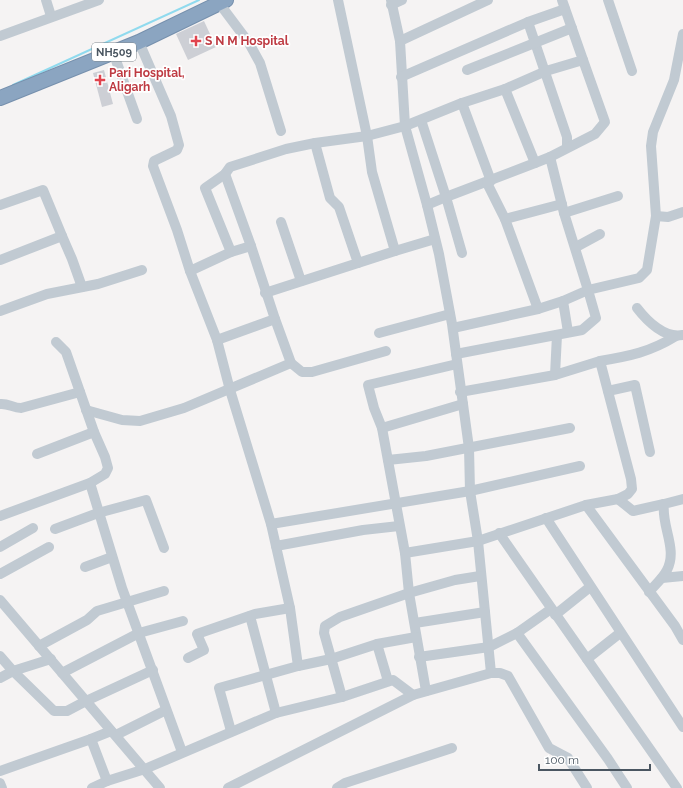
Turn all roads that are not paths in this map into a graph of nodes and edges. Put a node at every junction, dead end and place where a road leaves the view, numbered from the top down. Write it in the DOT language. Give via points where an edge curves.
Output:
graph roads {
  1 [pos="46,0"];
  2 [pos="99,0"];
  3 [pos="338,0"];
  4 [pos="402,0"];
  5 [pos="488,0"];
  6 [pos="608,0"];
  7 [pos="215,2"];
  8 [pos="391,2"];
  9 [pos="564,5"];
  10 [pos="51,16"];
  11 [pos="528,22"];
  12 [pos="572,28"];
  13 [pos="683,34"];
  14 [pos="0,36"];
  15 [pos="400,41"];
  16 [pos="139,42"];
  17 [pos="536,42"];
  18 [pos="113,52"];
  19 [pos="583,60"];
  20 [pos="467,70"];
  21 [pos="546,71"];
  22 [pos="632,71"];
  23 [pos="401,77"];
  24 [pos="505,89"];
  25 [pos="0,98"];
  26 [pos="462,103"];
  27 [pos="137,119"];
  28 [pos="421,120"];
  29 [pos="405,126"];
  30 [pos="281,131"];
  31 [pos="367,136"];
  32 [pos="314,143"];
  33 [pos="567,147"];
  34 [pos="550,157"];
  35 [pos="535,163"];
  36 [pos="225,174"];
  37 [pos="489,182"];
  38 [pos="618,196"];
  39 [pos="446,197"];
  40 [pos="427,204"];
  41 [pos="0,205"];
  42 [pos="563,208"];
  43 [pos="683,212"];
  44 [pos="656,216"];
  45 [pos="505,219"];
  46 [pos="281,222"];
  47 [pos="600,234"];
  48 [pos="62,236"];
  49 [pos="434,239"];
  50 [pos="251,246"];
  51 [pos="576,247"];
  52 [pos="396,251"];
  53 [pos="231,252"];
  54 [pos="462,253"];
  55 [pos="0,260"];
  56 [pos="358,263"];
  57 [pos="142,270"];
  58 [pos="190,271"];
  59 [pos="301,281"];
  60 [pos="82,287"];
  61 [pos="588,290"];
  62 [pos="265,292"];
  63 [pos="563,301"];
  64 [pos="637,308"];
  65 [pos="538,309"];
  66 [pos="0,311"];
  67 [pos="450,314"];
  68 [pos="275,319"];
  69 [pos="452,328"];
  70 [pos="568,332"];
  71 [pos="379,333"];
  72 [pos="557,335"];
  73 [pos="680,336"];
  74 [pos="217,340"];
  75 [pos="56,342"];
  76 [pos="386,351"];
  77 [pos="456,359"];
  78 [pos="600,361"];
  79 [pos="291,363"];
  80 [pos="555,375"];
  81 [pos="230,390"];
  82 [pos="608,391"];
  83 [pos="80,392"];
  84 [pos="460,392"];
  85 [pos="0,404"];
  86 [pos="463,404"];
  87 [pos="86,410"];
  88 [pos="382,428"];
  89 [pos="570,428"];
  90 [pos="94,432"];
  91 [pos="469,448"];
  92 [pos="650,452"];
  93 [pos="37,454"];
  94 [pos="388,460"];
  95 [pos="580,466"];
  96 [pos="90,483"];
  97 [pos="470,491"];
  98 [pos="618,499"];
  99 [pos="683,499"];
  100 [pos="395,502"];
  101 [pos="664,504"];
  102 [pos="586,505"];
  103 [pos="98,512"];
  104 [pos="0,516"];
  105 [pos="546,518"];
  106 [pos="271,524"];
  107 [pos="399,526"];
  108 [pos="33,528"];
  109 [pos="55,529"];
  110 [pos="499,533"];
  111 [pos="478,540"];
  112 [pos="276,546"];
  113 [pos="0,547"];
  114 [pos="50,547"];
  115 [pos="164,548"];
  116 [pos="405,553"];
  117 [pos="112,557"];
  118 [pos="85,567"];
  119 [pos="0,574"];
  120 [pos="480,576"];
  121 [pos="683,576"];
  122 [pos="662,578"];
  123 [pos="590,587"];
  124 [pos="164,592"];
  125 [pos="409,592"];
  126 [pos="649,592"];
  127 [pos="0,600"];
  128 [pos="127,602"];
  129 [pos="290,608"];
  130 [pos="485,612"];
  131 [pos="553,612"];
  132 [pos="250,616"];
  133 [pos="183,621"];
  134 [pos="415,623"];
  135 [pos="517,632"];
  136 [pos="139,633"];
  137 [pos="620,633"];
  138 [pos="416,637"];
  139 [pos="683,640"];
  140 [pos="377,644"];
  141 [pos="39,646"];
  142 [pos="489,647"];
  143 [pos="0,656"];
  144 [pos="419,657"];
  145 [pos="188,658"];
  146 [pos="50,659"];
  147 [pos="331,659"];
  148 [pos="587,659"];
  149 [pos="298,666"];
  150 [pos="153,670"];
  151 [pos="13,671"];
  152 [pos="62,673"];
  153 [pos="491,673"];
  154 [pos="266,675"];
  155 [pos="0,678"];
  156 [pos="388,681"];
  157 [pos="426,691"];
  158 [pos="413,695"];
  159 [pos="342,697"];
  160 [pos="86,700"];
  161 [pos="166,710"];
  162 [pos="276,712"];
  163 [pos="683,727"];
  164 [pos="231,731"];
  165 [pos="113,733"];
  166 [pos="90,739"];
  167 [pos="452,748"];
  168 [pos="182,752"];
  169 [pos="145,769"];
  170 [pos="0,771"];
  171 [pos="107,781"];
  172 [pos="0,783"];
  173 [pos="2,788"];
  174 [pos="92,788"];
  175 [pos="160,788"];
  176 [pos="228,788"];
  177 [pos="337,788"];
  178 [pos="587,788"];
  179 [pos="626,788"];
  180 [pos="677,788"];
  1 -- 10 [label="street"];
  2 -- 10 [label="street"];
  3 -- 31 [label="street"];
  4 -- 8 [label="street"];
  5 -- 15 [label="street"];
  6 -- 22 [label="street"];
  7 -- 16 [label="highway, NH509"];
  7 -- 30 [label="street" via="250,43 260,63"];
  8 -- 15 [label="street"];
  9 -- 11 [label="street"];
  9 -- 12 [label="street"];
  10 -- 14 [label="street"];
  11 -- 17 [label="street"];
  11 -- 23 [label="street"];
  12 -- 17 [label="street"];
  12 -- 19 [label="street"];
  13 -- 44 [label="street" via="674,80 653,132 651,146"];
  15 -- 23 [label="street"];
  16 -- 18 [label="highway, NH509"];
  16 -- 58 [label="street" via="171,116 179,142 177,150 154,162 152,166"];
  17 -- 20 [label="street"];
  17 -- 21 [label="street"];
  18 -- 25 [label="highway, NH509"];
  18 -- 27 [label="street"];
  19 -- 21 [label="street"];
  19 -- 33 [label="street" via="605,122 596,134"];
  21 -- 24 [label="street"];
  21 -- 33 [label="street" via="567,137"];
  23 -- 29 [label="street"];
  24 -- 26 [label="street"];
  24 -- 35 [label="street"];
  26 -- 28 [label="street"];
  26 -- 37 [label="street"];
  28 -- 29 [label="street"];
  28 -- 39 [label="street"];
  29 -- 31 [label="street"];
  29 -- 40 [label="street"];
  31 -- 32 [label="street"];
  31 -- 52 [label="street" via="372,172"];
  32 -- 36 [label="street" via="230,167"];
  32 -- 56 [label="street" via="330,198 339,207"];
  33 -- 34 [label="street"];
  34 -- 35 [label="street"];
  34 -- 42 [label="street"];
  35 -- 37 [label="street"];
  36 -- 50 [label="street"];
  36 -- 53 [label="street" via="205,188"];
  37 -- 39 [label="street"];
  37 -- 45 [label="street"];
  38 -- 42 [label="street"];
  39 -- 40 [label="street"];
  39 -- 54 [label="street"];
  40 -- 49 [label="street"];
  41 -- 48 [label="street" via="43,190"];
  42 -- 45 [label="street"];
  42 -- 51 [label="street"];
  43 -- 44 [label="street" via="668,217"];
  44 -- 61 [label="street" via="647,270 639,278"];
  45 -- 65 [label="street"];
  46 -- 59 [label="street"];
  47 -- 51 [label="street"];
  48 -- 55 [label="street"];
  48 -- 60 [label="street"];
  49 -- 52 [label="street"];
  49 -- 67 [label="street"];
  50 -- 53 [label="street"];
  50 -- 62 [label="street"];
  51 -- 61 [label="street"];
  52 -- 56 [label="street"];
  53 -- 58 [label="street"];
  56 -- 59 [label="street"];
  57 -- 60 [label="street"];
  58 -- 74 [label="street"];
  59 -- 62 [label="street"];
  60 -- 66 [label="street" via="47,294"];
  61 -- 63 [label="street"];
  61 -- 70 [label="street" via="596,318 582,330"];
  62 -- 68 [label="street"];
  63 -- 65 [label="street"];
  63 -- 70 [label="street"];
  64 -- 73 [label="street" via="651,324"];
  65 -- 69 [label="street"];
  67 -- 69 [label="street"];
  67 -- 71 [label="street"];
  68 -- 74 [label="street"];
  68 -- 79 [label="street"];
  69 -- 77 [label="street"];
  70 -- 72 [label="street"];
  72 -- 77 [label="street"];
  72 -- 80 [label="street"];
  73 -- 78 [label="street" via="636,355"];
  74 -- 81 [label="street"];
  75 -- 83 [label="street" via="66,352"];
  76 -- 79 [label="street" via="312,372 302,372"];
  77 -- 84 [label="street"];
  77 -- 88 [label="street" via="368,385 375,413"];
  78 -- 80 [label="street"];
  78 -- 82 [label="street"];
  79 -- 81 [label="street"];
  80 -- 84 [label="street"];
  81 -- 87 [label="street" via="184,408 140,421 122,420"];
  81 -- 106 [label="street"];
  82 -- 92 [label="street" via="635,385"];
  82 -- 98 [label="street" via="632,479 632,489"];
  83 -- 85 [label="street" via="21,408 8,403"];
  83 -- 87 [label="street"];
  84 -- 86 [label="street"];
  86 -- 88 [label="street"];
  86 -- 91 [label="street"];
  87 -- 90 [label="street"];
  88 -- 94 [label="street"];
  89 -- 91 [label="street"];
  90 -- 93 [label="street"];
  90 -- 96 [label="street" via="108,468 105,474"];
  91 -- 94 [label="street"];
  91 -- 97 [label="street"];
  94 -- 100 [label="street"];
  95 -- 97 [label="street"];
  96 -- 103 [label="street"];
  96 -- 104 [label="street"];
  97 -- 100 [label="street"];
  97 -- 111 [label="street"];
  98 -- 101 [label="street" via="626,508 633,511"];
  98 -- 102 [label="street"];
  99 -- 101 [label="street"];
  100 -- 106 [label="street"];
  100 -- 107 [label="street"];
  101 -- 122 [label="street" via="670,561"];
  102 -- 105 [label="street"];
  102 -- 126 [label="street"];
  103 -- 109 [label="street"];
  103 -- 115 [label="street" via="146,500"];
  103 -- 117 [label="street"];
  105 -- 110 [label="street"];
  105 -- 123 [label="street"];
  106 -- 112 [label="street"];
  107 -- 112 [label="street"];
  107 -- 116 [label="street"];
  108 -- 113 [label="street"];
  110 -- 111 [label="street"];
  110 -- 131 [label="street"];
  111 -- 116 [label="street"];
  111 -- 120 [label="street"];
  112 -- 129 [label="street"];
  114 -- 119 [label="street"];
  116 -- 125 [label="street"];
  117 -- 118 [label="street"];
  117 -- 128 [label="street"];
  120 -- 125 [label="street"];
  120 -- 130 [label="street"];
  121 -- 122 [label="street"];
  122 -- 126 [label="street"];
  123 -- 131 [label="street"];
  123 -- 137 [label="street"];
  124 -- 128 [label="street"];
  125 -- 134 [label="street"];
  125 -- 147 [label="street" via="340,617 325,626 324,633"];
  126 -- 139 [label="street"];
  127 -- 141 [label="street"];
  128 -- 136 [label="street"];
  128 -- 141 [label="street" via="96,610 87,620"];
  129 -- 132 [label="street"];
  129 -- 149 [label="street"];
  130 -- 134 [label="street"];
  130 -- 142 [label="street"];
  131 -- 135 [label="street"];
  131 -- 148 [label="street"];
  132 -- 145 [label="street" via="198,634 204,650"];
  132 -- 154 [label="street"];
  133 -- 136 [label="street"];
  134 -- 138 [label="street"];
  135 -- 142 [label="street"];
  135 -- 179 [label="street"];
  136 -- 150 [label="street"];
  136 -- 152 [label="street"];
  137 -- 148 [label="street"];
  137 -- 163 [label="street"];
  138 -- 140 [label="street"];
  138 -- 144 [label="street"];
  140 -- 147 [label="street"];
  140 -- 156 [label="street"];
  141 -- 146 [label="street"];
  142 -- 144 [label="street"];
  142 -- 153 [label="street"];
  143 -- 151 [label="street"];
  144 -- 157 [label="street"];
  146 -- 151 [label="street"];
  146 -- 152 [label="street"];
  147 -- 149 [label="street"];
  147 -- 159 [label="street"];
  148 -- 180 [label="street"];
  149 -- 154 [label="street"];
  150 -- 160 [label="street"];
  150 -- 161 [label="street"];
  151 -- 155 [label="street"];
  151 -- 160 [label="street" via="54,711 67,711"];
  152 -- 160 [label="street"];
  153 -- 157 [label="street"];
  153 -- 178 [label="street" via="508,676 549,748 563,754 572,762"];
  154 -- 162 [label="street"];
  154 -- 164 [label="street" via="219,688"];
  156 -- 158 [label="street" via="393,680"];
  156 -- 159 [label="street"];
  157 -- 158 [label="street"];
  158 -- 176 [label="street"];
  159 -- 162 [label="street"];
  160 -- 165 [label="street"];
  161 -- 165 [label="street"];
  161 -- 168 [label="street"];
  162 -- 164 [label="street"];
  164 -- 168 [label="street"];
  165 -- 166 [label="street"];
  165 -- 169 [label="street"];
  166 -- 170 [label="street"];
  166 -- 171 [label="street"];
  167 -- 177 [label="street" via="345,783"];
  168 -- 169 [label="street"];
  169 -- 171 [label="street"];
  169 -- 175 [label="street"];
  171 -- 174 [label="street"];
  172 -- 173 [label="street"];
}
